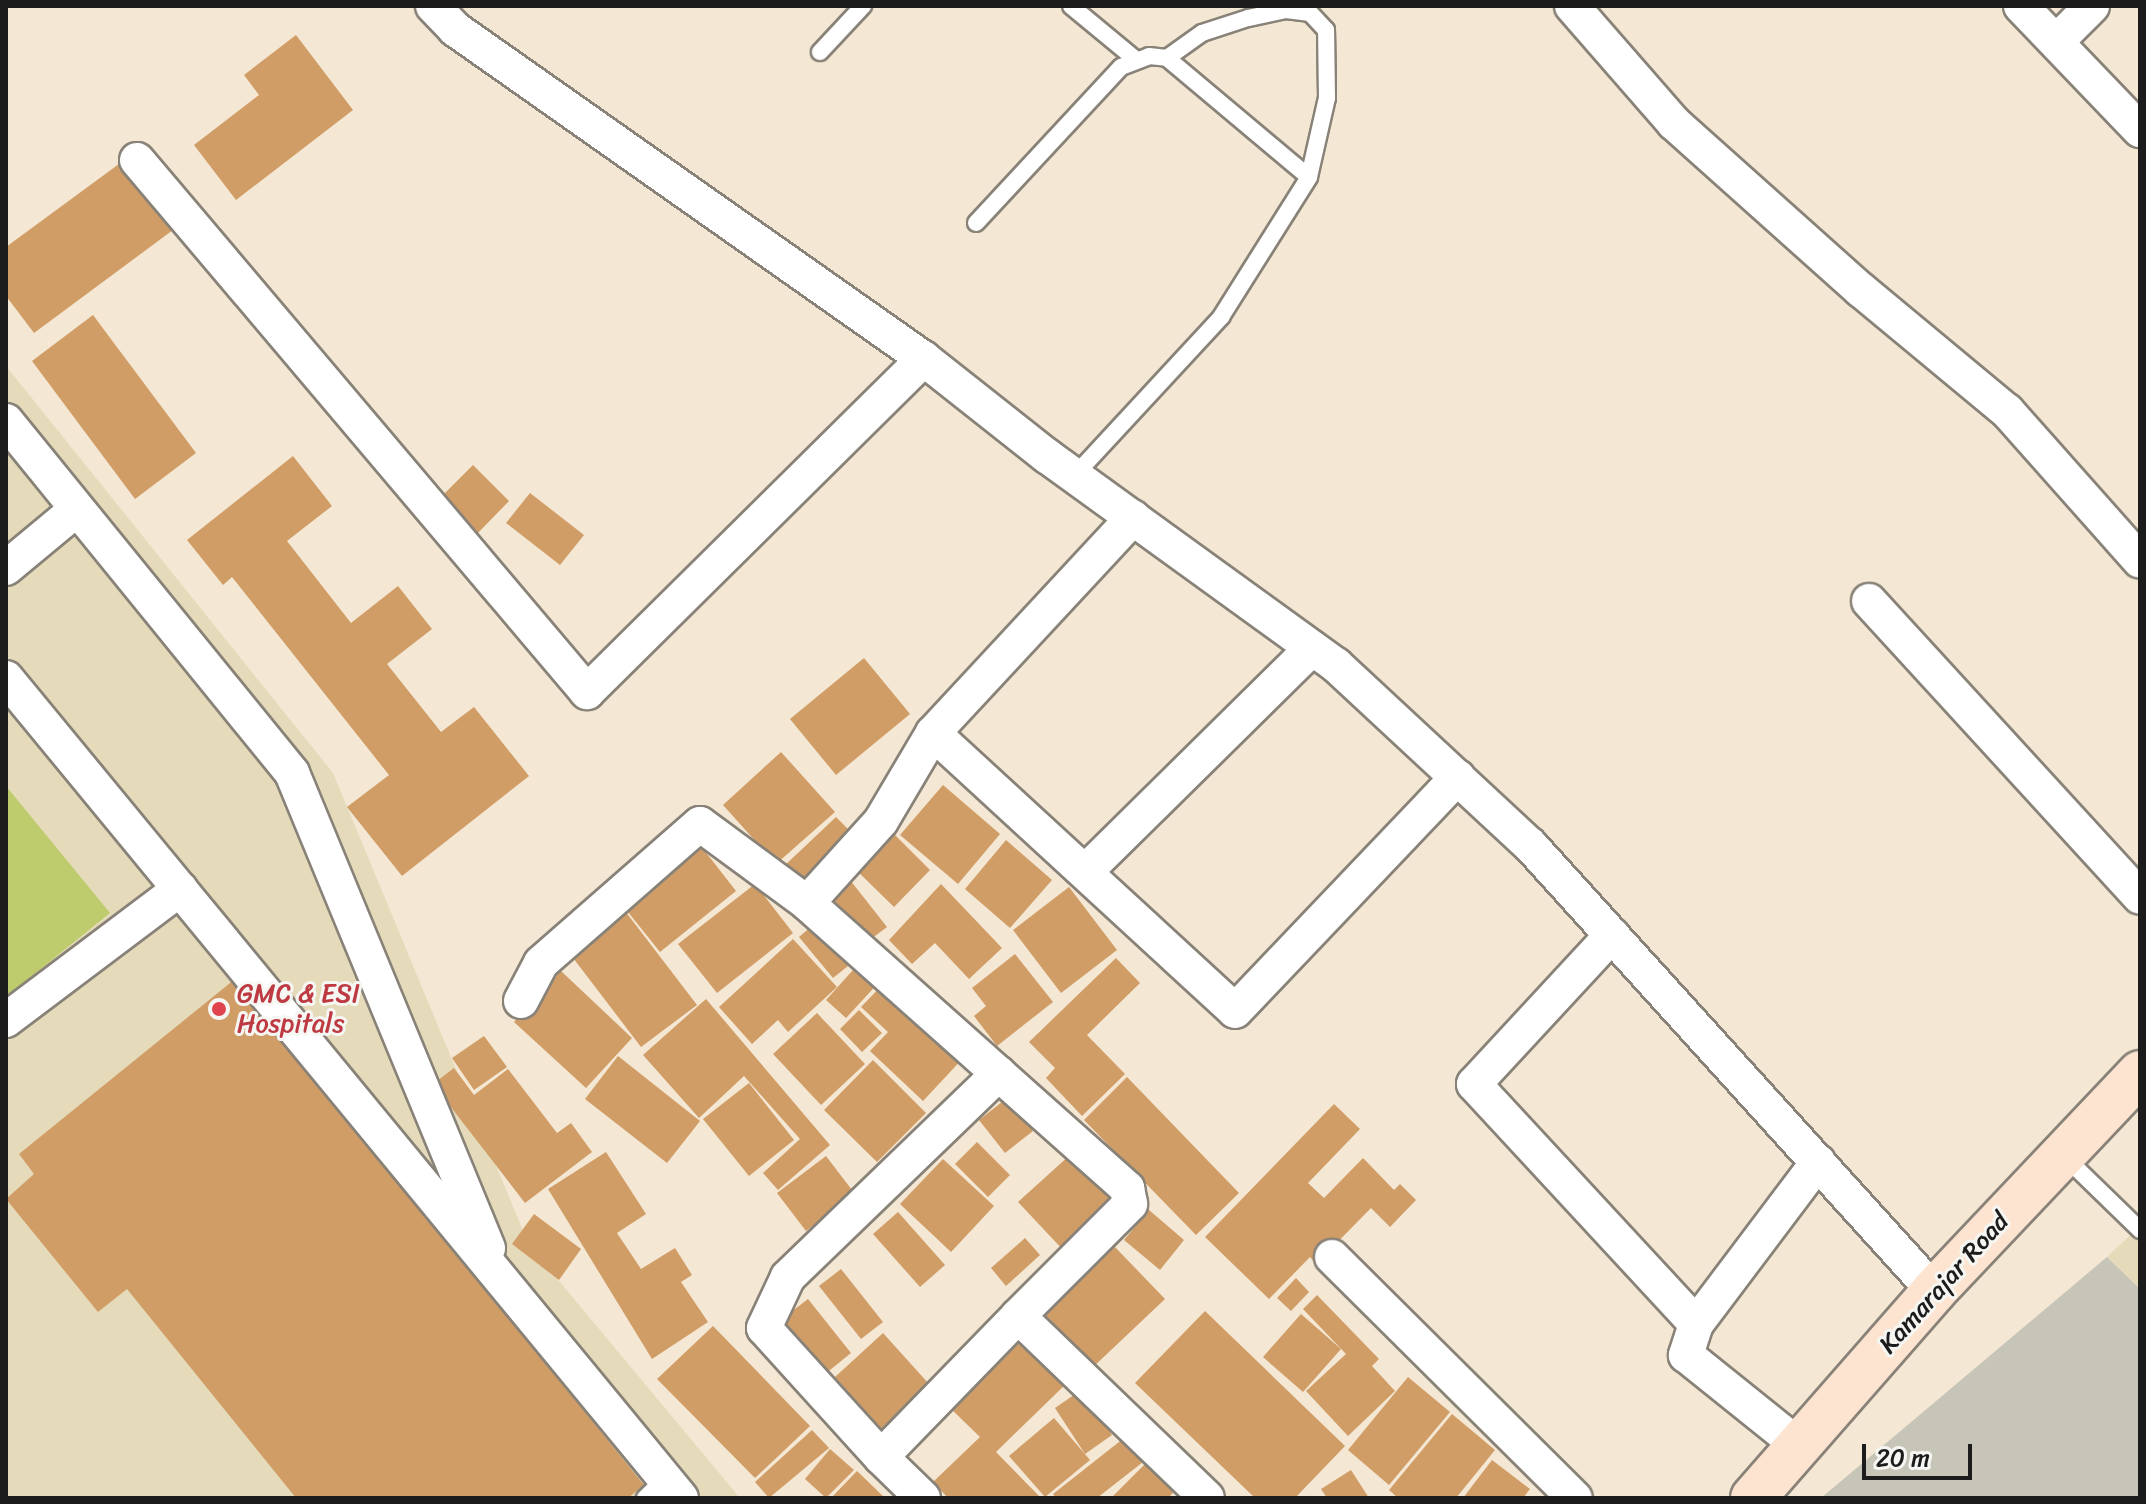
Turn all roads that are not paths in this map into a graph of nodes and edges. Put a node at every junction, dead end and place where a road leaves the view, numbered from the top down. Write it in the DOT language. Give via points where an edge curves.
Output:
graph roads {
  1 [pos="433,6"];
  2 [pos="863,6"];
  3 [pos="1071,6"];
  4 [pos="1572,6"];
  5 [pos="2021,6"];
  6 [pos="2092,6"];
  7 [pos="2056,42"];
  8 [pos="820,52"];
  9 [pos="1167,58"];
  10 [pos="1135,59"];
  11 [pos="2140,130"];
  12 [pos="137,160"];
  13 [pos="1309,177"];
  14 [pos="976,223"];
  15 [pos="924,359"];
  16 [pos="6,421"];
  17 [pos="1074,476"];
  18 [pos="77,509"];
  19 [pos="1133,518"];
  20 [pos="2140,561"];
  21 [pos="6,568"];
  22 [pos="1869,601"];
  23 [pos="1312,648"];
  24 [pos="6,678"];
  25 [pos="933,733"];
  26 [pos="1458,777"];
  27 [pos="1087,870"];
  28 [pos="180,889"];
  29 [pos="2140,897"];
  30 [pos="807,903"];
  31 [pos="1612,935"];
  32 [pos="521,1001"];
  33 [pos="6,1020"];
  34 [pos="999,1073"];
  35 [pos="2140,1073"];
  36 [pos="2063,1155"];
  37 [pos="1818,1162"];
  38 [pos="2140,1230"];
  39 [pos="1332,1257"];
  40 [pos="501,1281"];
  41 [pos="1934,1291"];
  42 [pos="1018,1316"];
  43 [pos="1696,1324"];
  44 [pos="1799,1446"];
  45 [pos="881,1457"];
  46 [pos="663,1492"];
  47 [pos="923,1498"];
  48 [pos="1207,1498"];
  49 [pos="1575,1498"];
  50 [pos="1753,1498"];
  1 -- 15 [label="street" via="455,29"];
  2 -- 8 [label="lane"];
  3 -- 10 [label="lane"];
  4 -- 20 [label="street" via="1674,123 2007,411"];
  5 -- 7 [label="street"];
  6 -- 7 [label="street"];
  7 -- 11 [label="street"];
  9 -- 10 [label="lane"];
  9 -- 13 [label="lane"];
  9 -- 13 [label="lane" via="1202,33 1248,18 1286,10 1310,13 1326,30 1327,98"];
  10 -- 14 [label="lane"];
  12 -- 15 [label="street" via="587,692"];
  13 -- 17 [label="lane" via="1221,317"];
  15 -- 17 [label="street"];
  16 -- 18 [label="street"];
  17 -- 19 [label="street"];
  18 -- 21 [label="street"];
  18 -- 40 [label="street" via="292,773"];
  19 -- 23 [label="street"];
  19 -- 25 [label="street"];
  22 -- 29 [label="street"];
  23 -- 26 [label="street"];
  23 -- 27 [label="street"];
  24 -- 28 [label="street"];
  25 -- 27 [label="street"];
  25 -- 30 [label="street" via="881,821"];
  26 -- 27 [label="street" via="1235,1011"];
  26 -- 31 [label="street" via="1530,845"];
  28 -- 33 [label="street"];
  28 -- 40 [label="street"];
  30 -- 32 [label="street" via="700,824 541,963"];
  30 -- 34 [label="street"];
  31 -- 37 [label="street"];
  31 -- 43 [label="street" via="1474,1084"];
  34 -- 42 [label="street" via="1116,1176 1127,1188 1130,1204"];
  34 -- 45 [label="street" via="788,1277 764,1328"];
  35 -- 36 [label="main road, Kamarajar Road"];
  36 -- 38 [label="lane"];
  36 -- 41 [label="main road, Kamarajar Road"];
  37 -- 41 [label="street"];
  37 -- 43 [label="street"];
  39 -- 49 [label="street"];
  40 -- 46 [label="street"];
  41 -- 44 [label="main road, Kamarajar Road"];
  42 -- 45 [label="street"];
  42 -- 48 [label="street"];
  43 -- 44 [label="street" via="1686,1355"];
  44 -- 50 [label="main road, Kamarajar Road"];
  45 -- 47 [label="street"];
}
